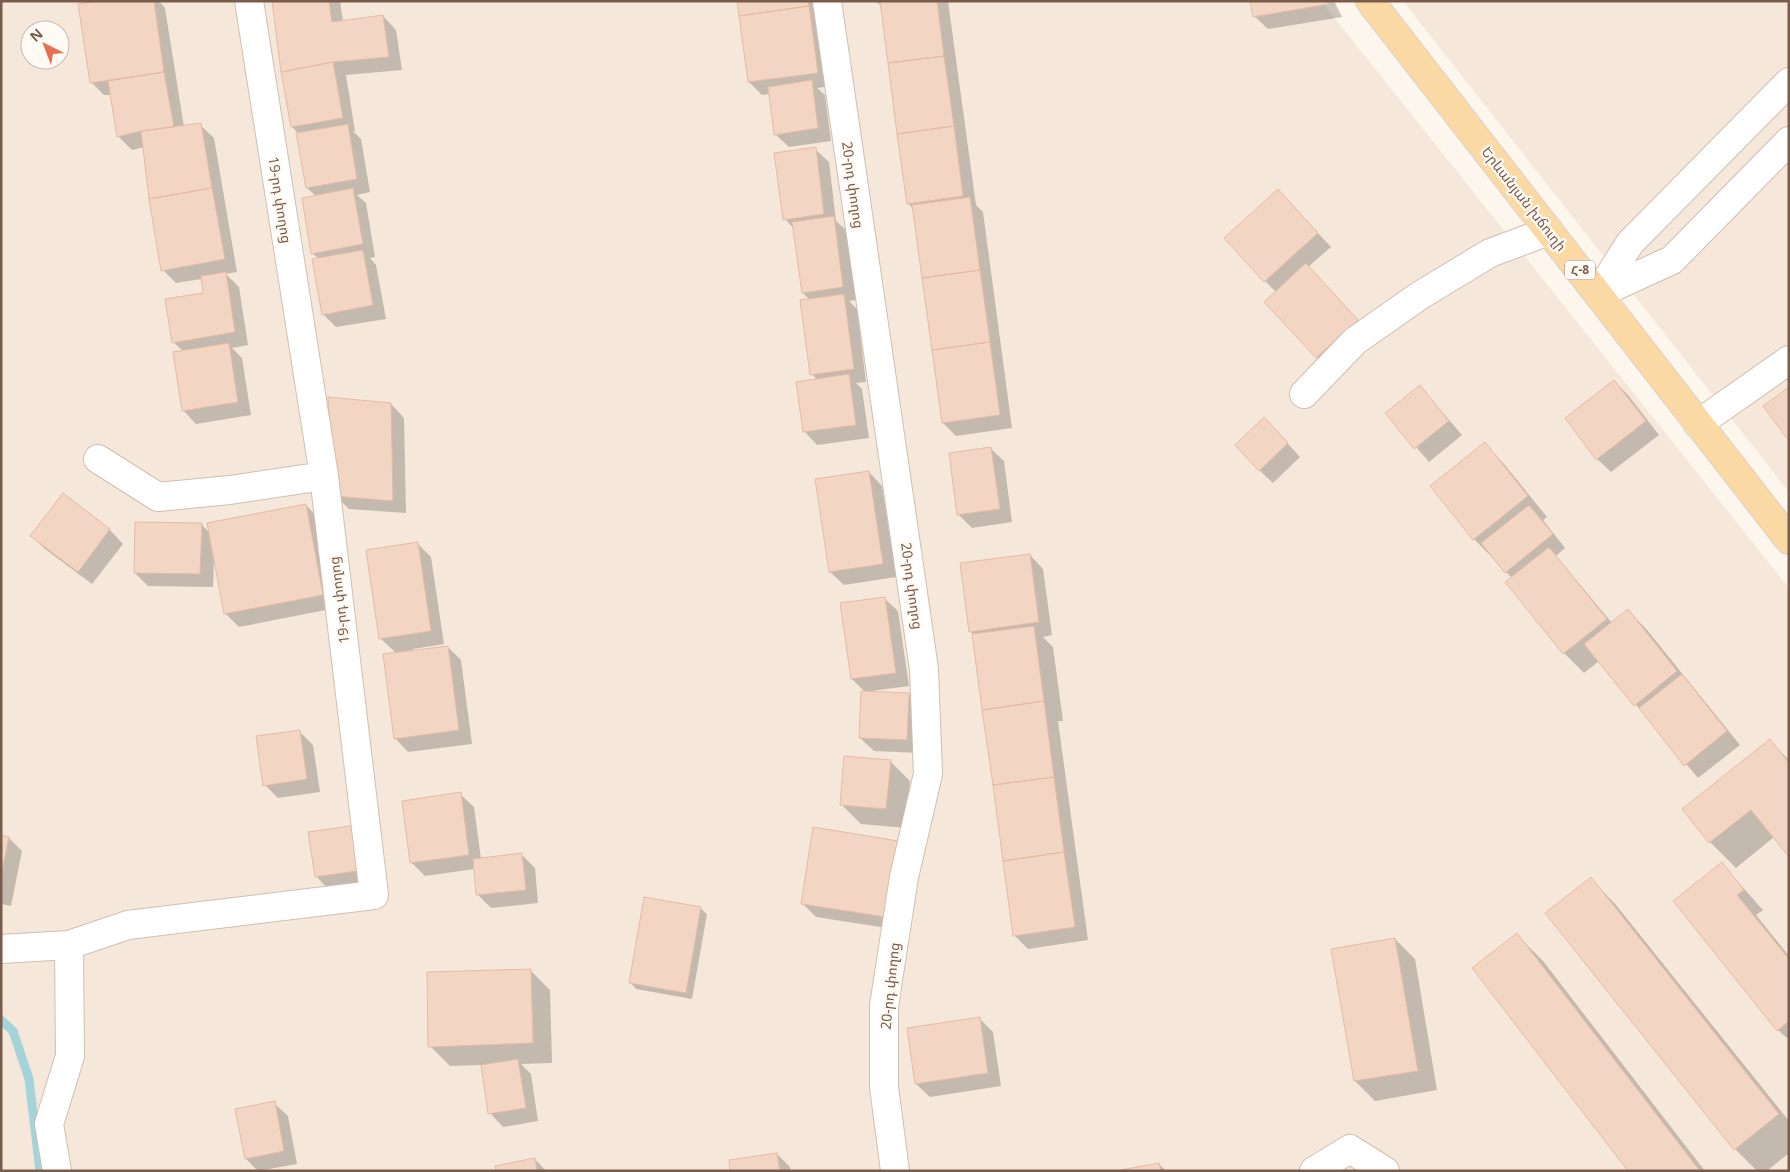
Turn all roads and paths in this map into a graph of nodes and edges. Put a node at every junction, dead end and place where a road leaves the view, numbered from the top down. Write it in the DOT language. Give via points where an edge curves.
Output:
graph roads {
  1 [pos="249,1"];
  2 [pos="827,1"];
  3 [pos="1370,1"];
  4 [pos="1789,82"];
  5 [pos="1789,141"];
  6 [pos="1549,231"];
  7 [pos="1598,294"];
  8 [pos="1789,360"];
  9 [pos="1304,394"];
  10 [pos="1698,424"];
  11 [pos="98,459"];
  12 [pos="324,476"];
  13 [pos="1789,540"];
  14 [pos="69,945"];
  15 [pos="1,949"];
  16 [pos="56,1171"];
  17 [pos="895,1171"];
  18 [pos="1314,1171"];
  19 [pos="1384,1171"];
  1 -- 12 [label="street, 19-րդ փողոց"];
  2 -- 17 [label="street, 20-րդ փողոց" via="924,669 928,774 904,877 884,1006 884,1087"];
  3 -- 6 [label="main road, Երևանյան խճուղի / Հ-8"];
  4 -- 7 [label="street" via="1630,243"];
  5 -- 7 [label="street" via="1672,260"];
  6 -- 7 [label="main road, Երևանյան խճուղի / Հ-8"];
  6 -- 9 [label="street" via="1490,253 1419,296 1356,341"];
  7 -- 10 [label="main road, Երևանյան խճուղի / Հ-8"];
  8 -- 10 [label="street"];
  10 -- 13 [label="main road, Երևանյան խճուղի / Հ-8"];
  11 -- 12 [label="street" via="158,497"];
  12 -- 14 [label="street, 19-րդ փողոց" via="374,895 128,925"];
  14 -- 15 [label="street"];
  14 -- 16 [label="street" via="70,1056 49,1124"];
  18 -- 19 [label="street" via="1350,1148"];
}
